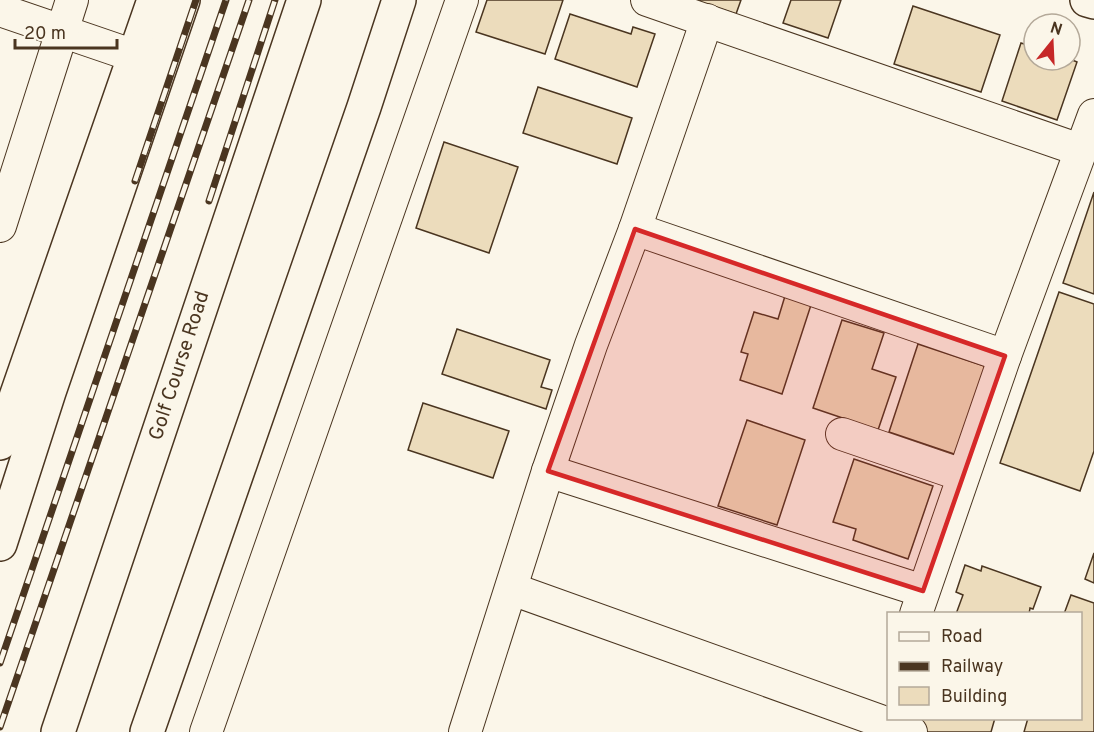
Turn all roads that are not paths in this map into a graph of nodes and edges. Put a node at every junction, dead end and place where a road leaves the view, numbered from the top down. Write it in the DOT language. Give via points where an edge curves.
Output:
graph roads {
  1 [pos="72,0"];
  2 [pos="154,0"];
  3 [pos="183,0"];
  4 [pos="304,0"];
  5 [pos="399,0"];
  6 [pos="462,0"];
  7 [pos="647,0"];
  8 [pos="1087,0"];
  9 [pos="1094,3"];
  10 [pos="0,10"];
  11 [pos="706,20"];
  12 [pos="61,31"];
  13 [pos="148,61"];
  14 [pos="1094,115"];
  15 [pos="1080,150"];
  16 [pos="0,226"];
  17 [pos="635,229"];
  18 [pos="1005,356"];
  19 [pos="842,435"];
  20 [pos="0,443"];
  21 [pos="548,471"];
  22 [pos="963,475"];
  23 [pos="0,544"];
  24 [pos="512,589"];
  25 [pos="919,602"];
  26 [pos="887,716"];
  27 [pos="58,732"];
  28 [pos="147,732"];
  29 [pos="206,732"];
  30 [pos="465,732"];
  1 -- 12 [label="street"];
  2 -- 13 [label="main road"];
  3 -- 13 [label="main road"];
  4 -- 27 [label="main road, Golf Course Road"];
  5 -- 28 [label="main road"];
  6 -- 29 [label="street"];
  7 -- 11 [label="street"];
  8 -- 9 [label="main road"];
  10 -- 12 [label="street"];
  11 -- 15 [label="street"];
  11 -- 17 [label="street"];
  12 -- 13 [label="street"];
  12 -- 16 [label="street"];
  13 -- 20 [label="main road"];
  13 -- 23 [label="main road"];
  14 -- 15 [label="street"];
  15 -- 18 [label="street"];
  17 -- 18 [label="street"];
  17 -- 21 [label="street"];
  18 -- 22 [label="street"];
  19 -- 22 [label="street"];
  21 -- 24 [label="street"];
  21 -- 25 [label="street"];
  22 -- 25 [label="street"];
  24 -- 26 [label="street"];
  24 -- 30 [label="street"];
}
